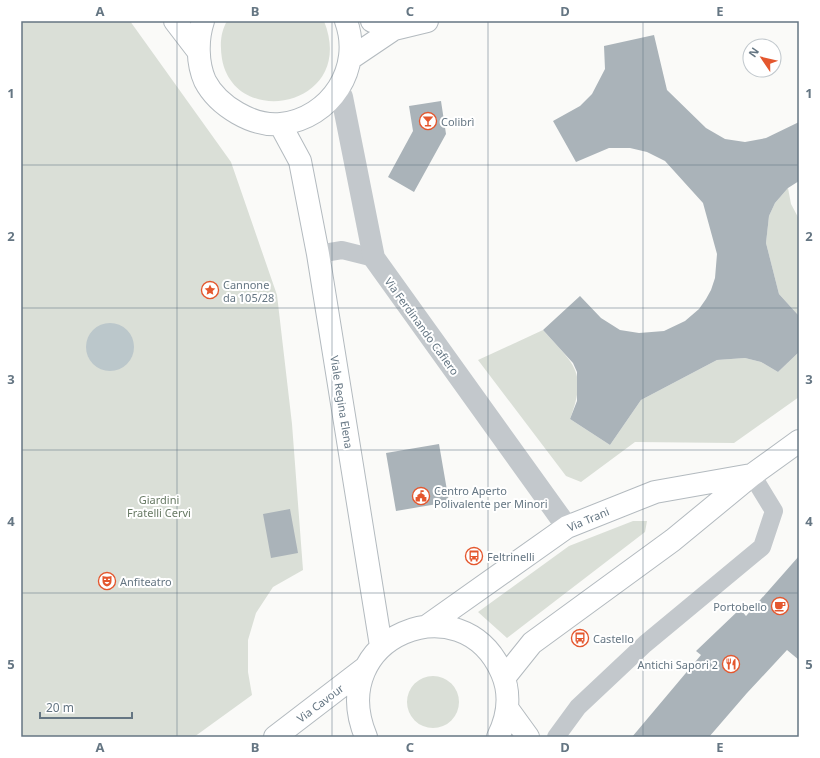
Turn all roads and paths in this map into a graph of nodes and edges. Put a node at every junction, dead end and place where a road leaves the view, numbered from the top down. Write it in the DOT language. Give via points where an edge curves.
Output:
graph roads {
  1 [pos="175,21"];
  2 [pos="201,21"];
  3 [pos="346,21"];
  4 [pos="372,21"];
  5 [pos="427,21"];
  6 [pos="394,29"];
  7 [pos="198,52"];
  8 [pos="351,58"];
  9 [pos="342,97"];
  10 [pos="307,117"];
  11 [pos="280,124"];
  12 [pos="299,159"];
  13 [pos="318,254"];
  14 [pos="374,258"];
  15 [pos="799,441"];
  16 [pos="752,475"];
  17 [pos="567,527"];
  18 [pos="427,626"];
  19 [pos="381,646"];
  20 [pos="365,668"];
  21 [pos="504,678"];
  22 [pos="507,708"];
  23 [pos="275,737"];
  24 [pos="366,737"];
  25 [pos="498,737"];
  26 [pos="528,737"];
  27 [pos="556,737"];
  1 -- 7 [label="main road"];
  2 -- 7 [label="main road"];
  3 -- 8 [label="main road" via="351,33"];
  4 -- 6 [label="main road"];
  5 -- 6 [label="main road"];
  6 -- 8 [label="main road"];
  7 -- 11 [label="main road" via="206,81 224,104 250,120"];
  8 -- 10 [label="main road" via="347,74 339,88 325,105"];
  9 -- 14 [label="street, Via Ferdinando Cafiero"];
  10 -- 11 [label="main road"];
  10 -- 12 [label="main road, Viale Regina Elena"];
  11 -- 12 [label="main road, Viale Regina Elena"];
  12 -- 13 [label="main road, Viale Regina Elena"];
  13 -- 14 [label="lane" via="342,250"];
  13 -- 19 [label="main road, Viale Regina Elena"];
  14 -- 17 [label="street, Via Ferdinando Cafiero"];
  15 -- 16 [label="main road, Via Trani"];
  16 -- 17 [label="main road, Via Trani" via="656,492"];
  16 -- 21 [label="main road, Via Trani" via="673,540 532,643"];
  16 -- 27 [label="lane" via="774,511 762,547 645,644 578,707"];
  17 -- 18 [label="main road, Via Trani"];
  18 -- 19 [label="main road" via="398,635"];
  18 -- 21 [label="main road" via="460,631 475,639 498,663"];
  19 -- 20 [label="main road"];
  20 -- 23 [label="main road, Via Cavour"];
  20 -- 24 [label="main road" via="359,683 357,703"];
  21 -- 22 [label="main road" via="508,693"];
  22 -- 25 [label="main road"];
  22 -- 26 [label="main road"];
}
